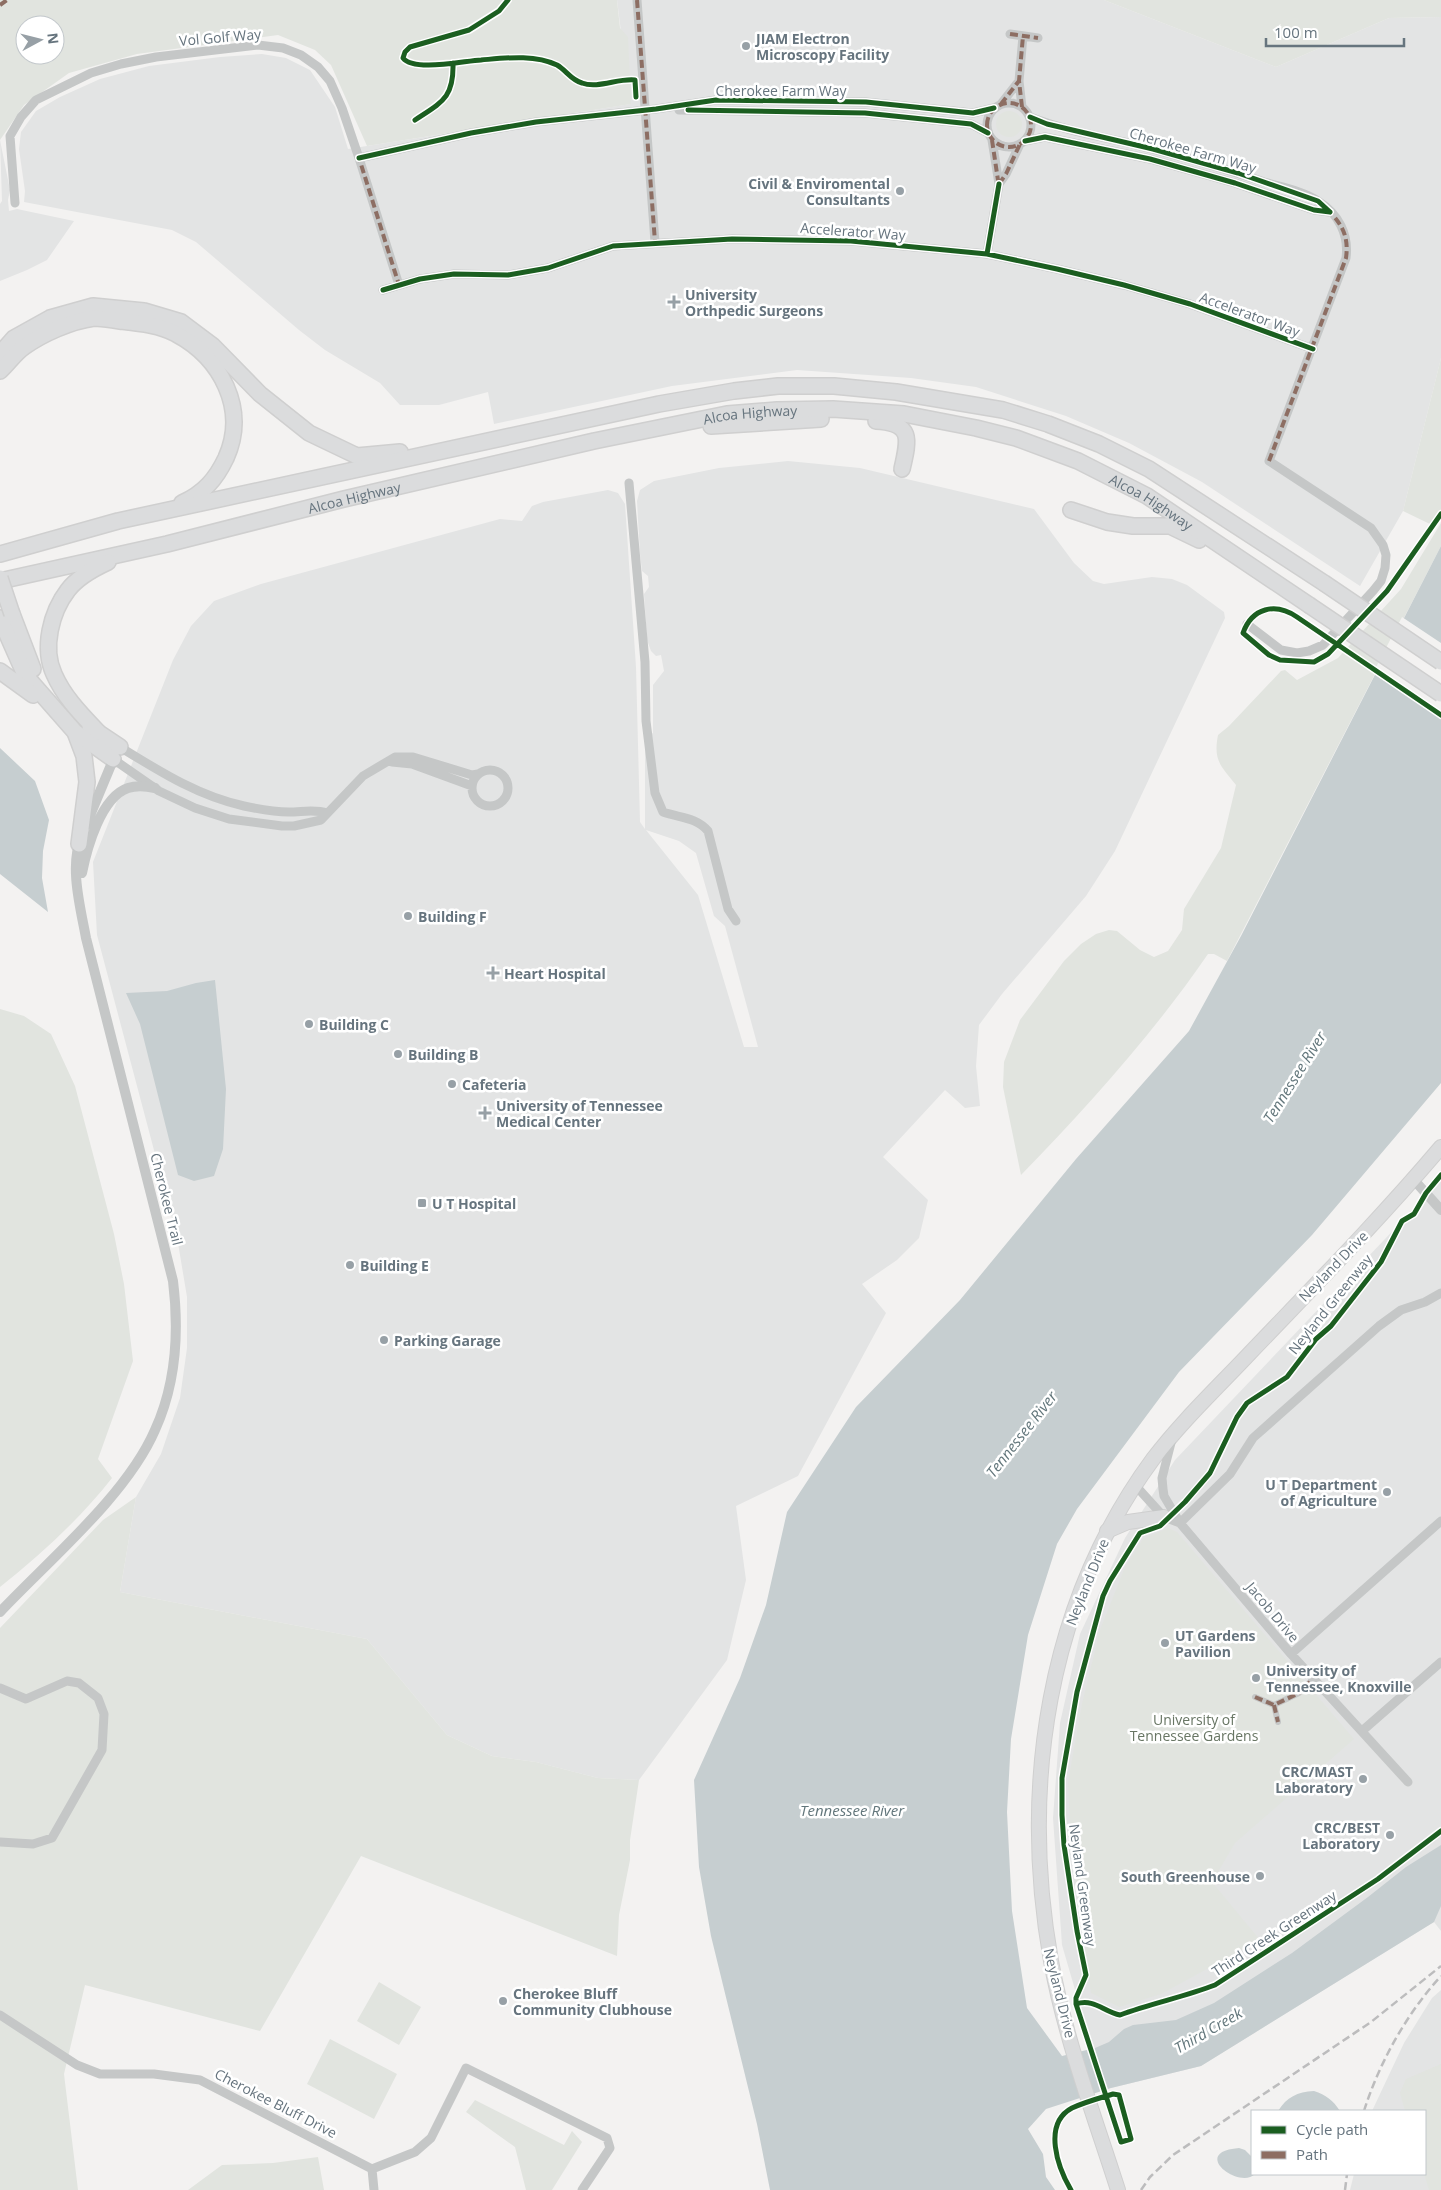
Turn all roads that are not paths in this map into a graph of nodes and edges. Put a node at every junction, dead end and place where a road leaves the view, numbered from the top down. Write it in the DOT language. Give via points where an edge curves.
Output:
graph roads {
  1 [pos="638,0"];
  2 [pos="1010,34"];
  3 [pos="1023,36"];
  4 [pos="1038,38"];
  5 [pos="1018,81"];
  6 [pos="998,106"];
  7 [pos="1022,107"];
  8 [pos="656,109"];
  9 [pos="646,110"];
  10 [pos="1030,117"];
  11 [pos="990,136"];
  12 [pos="1022,142"];
  13 [pos="360,158"];
  14 [pos="999,184"];
  15 [pos="15,203"];
  16 [pos="1330,212"];
  17 [pos="655,242"];
  18 [pos="987,254"];
  19 [pos="399,285"];
  20 [pos="383,290"];
  21 [pos="1313,349"];
  22 [pos="0,354"];
  23 [pos="0,371"];
  24 [pos="563,426"];
  25 [pos="652,429"];
  26 [pos="902,469"];
  27 [pos="629,483"];
  28 [pos="1071,510"];
  29 [pos="160,512"];
  30 [pos="125,553"];
  31 [pos="0,554"];
  32 [pos="0,579"];
  33 [pos="1282,587"];
  34 [pos="4,617"];
  35 [pos="1247,624"];
  36 [pos="1441,662"];
  37 [pos="0,671"];
  38 [pos="1441,694"];
  39 [pos="75,732"];
  40 [pos="98,732"];
  41 [pos="116,753"];
  42 [pos="384,763"];
  43 [pos="478,774"];
  44 [pos="472,786"];
  45 [pos="155,788"];
  46 [pos="327,813"];
  47 [pos="79,844"];
  48 [pos="78,894"];
  49 [pos="736,921"];
  50 [pos="1441,1147"];
  51 [pos="1414,1180"];
  52 [pos="1441,1210"];
  53 [pos="1441,1293"];
  54 [pos="1172,1436"];
  55 [pos="1135,1486"];
  56 [pos="1164,1517"];
  57 [pos="1441,1521"];
  58 [pos="1180,1523"];
  59 [pos="1107,1532"];
  60 [pos="0,1612"];
  61 [pos="1291,1654"];
  62 [pos="1441,1662"];
  63 [pos="1310,1682"];
  64 [pos="0,1688"];
  65 [pos="1255,1697"];
  66 [pos="1274,1704"];
  67 [pos="1278,1722"];
  68 [pos="1362,1731"];
  69 [pos="1408,1782"];
  70 [pos="0,1842"];
  71 [pos="0,2015"];
  72 [pos="372,2169"];
  73 [pos="374,2190"];
  74 [pos="582,2190"];
  75 [pos="1118,2190"];
  1 -- 9 [label="street"];
  2 -- 3 [label="street"];
  3 -- 4 [label="street"];
  3 -- 5 [label="street"];
  5 -- 6 [label="street"];
  5 -- 7 [label="street"];
  6 -- 7 [label="street" via="1008,102"];
  6 -- 8 [label="street, Cherokee Farm Way" via="973,113 866,102 772,99 716,100"];
  6 -- 11 [label="street" via="987,119"];
  7 -- 10 [label="street"];
  8 -- 9 [label="street, Cherokee Farm Way"];
  8 -- 11 [label="street, Cherokee Farm Way" via="865,113 971,124"];
  9 -- 13 [label="street, Cherokee Farm Way" via="536,122"];
  9 -- 17 [label="street"];
  10 -- 12 [label="street" via="1031,130"];
  10 -- 16 [label="street, Cherokee Farm Way" via="1238,173 1318,201"];
  11 -- 12 [label="street" via="1005,147"];
  11 -- 14 [label="street"];
  12 -- 14 [label="street"];
  12 -- 16 [label="street, Cherokee Farm Way" via="1045,137 1150,159 1314,210"];
  13 -- 15 [label="street, Vol Golf Way" via="330,81 302,55 258,45 156,57 91,73 36,100 20,117 10,136"];
  13 -- 19 [label="street, Vol Golf Way"];
  14 -- 18 [label="street"];
  16 -- 21 [label="street, Cherokee Farm Way" via="1346,235 1347,252"];
  17 -- 18 [label="street, Accelerator Way" via="785,238"];
  17 -- 19 [label="street, Accelerator Way" via="613,246 548,268 508,275 454,274"];
  18 -- 21 [label="street, Accelerator Way" via="1124,285 1190,304"];
  19 -- 20 [label="street, Accelerator Way"];
  21 -- 35 [label="street, Cherokee Farm Way" via="1269,461 1371,528 1383,545 1385,568 1373,592 1323,645 1309,651 1281,650"];
  22 -- 24 [label="highway" via="14,338 50,318 93,306 144,311 181,322 213,346 260,394 309,433 357,456 422,450"];
  23 -- 29 [label="highway" via="22,348 55,329 94,318 141,323 175,334 206,356 228,386 234,417 232,445 218,476 195,497"];
  24 -- 29 [label="highway, Alcoa Highway"];
  24 -- 36 [label="highway, Alcoa Highway, bridge" via="659,404 778,386 834,386 896,392 1003,410 1099,444 1149,469"];
  25 -- 26 [label="highway" via="825,418 882,421 902,426 905,432"];
  25 -- 30 [label="highway, Alcoa Highway" via="416,481"];
  25 -- 33 [label="highway, Alcoa Highway" via="728,414 813,409 904,414 1016,438 1078,461 1147,496"];
  27 -- 49 [label="street" via="646,662 646,721 655,793 663,812 689,818 708,831 728,909"];
  28 -- 33 [label="highway" via="1107,522 1170,526 1197,539 1266,585"];
  29 -- 31 [label="highway, Alcoa Highway"];
  30 -- 32 [label="highway, Alcoa Highway"];
  30 -- 40 [label="highway" via="95,568 68,589 53,616 48,647 53,672 66,696"];
  32 -- 34 [label="highway, bridge"];
  33 -- 38 [label="highway, Alcoa Highway, bridge"];
  34 -- 39 [label="highway" via="26,675"];
  34 -- 40 [label="highway" via="33,669 57,699 78,720"];
  37 -- 39 [label="highway" via="20,684"];
  39 -- 41 [label="highway"];
  39 -- 47 [label="highway" via="84,756 87,782"];
  40 -- 41 [label="highway"];
  41 -- 45 [label="street"];
  41 -- 46 [label="street" via="203,793 244,806"];
  41 -- 47 [label="street, Cherokee Trail"];
  42 -- 43 [label="street" via="395,756 404,756"];
  42 -- 44 [label="street" via="412,764"];
  42 -- 46 [label="street" via="363,776"];
  43 -- 44 [label="street"];
  43 -- 44 [label="street" via="494,770 504,776 509,787 505,798 496,806 484,805 475,798"];
  45 -- 46 [label="street" via="195,808 229,819 294,826 321,820"];
  45 -- 48 [label="street" via="129,787 109,802 86,853"];
  47 -- 48 [label="street, Cherokee Trail"];
  48 -- 60 [label="street, Cherokee Trail" via="91,959 173,1281 176,1309 173,1361 155,1430 138,1462 101,1508"];
  50 -- 51 [label="main road, Neyland Drive"];
  51 -- 52 [label="street"];
  51 -- 54 [label="main road, Neyland Drive"];
  53 -- 58 [label="street" via="1401,1310 1379,1326 1253,1438 1230,1474"];
  54 -- 55 [label="main road, Neyland Drive"];
  54 -- 58 [label="street, Jacob Drive" via="1162,1478 1163,1489"];
  55 -- 56 [label="street, Jacob Drive"];
  55 -- 59 [label="main road, Neyland Drive"];
  56 -- 58 [label="street, Jacob Drive"];
  56 -- 59 [label="main road" via="1128,1522"];
  57 -- 61 [label="street"];
  58 -- 61 [label="street, Jacob Drive"];
  59 -- 75 [label="main road, Neyland Drive" via="1074,1607 1057,1663 1043,1748 1040,1880 1059,1998"];
  61 -- 68 [label="street, Jacob Drive"];
  62 -- 68 [label="street"];
  63 -- 66 [label="street" via="1299,1693"];
  64 -- 70 [label="street" via="26,1699 66,1681 79,1683 98,1698 104,1714 102,1750 52,1838 33,1844"];
  65 -- 66 [label="street"];
  66 -- 67 [label="street"];
  68 -- 69 [label="street, Jacob Drive"];
  71 -- 72 [label="street, Cherokee Bluff Drive" via="78,2066 100,2074 154,2074 200,2080"];
  72 -- 73 [label="street"];
  72 -- 74 [label="street" via="415,2152 431,2138 466,2068 607,2138 610,2148"];
}
